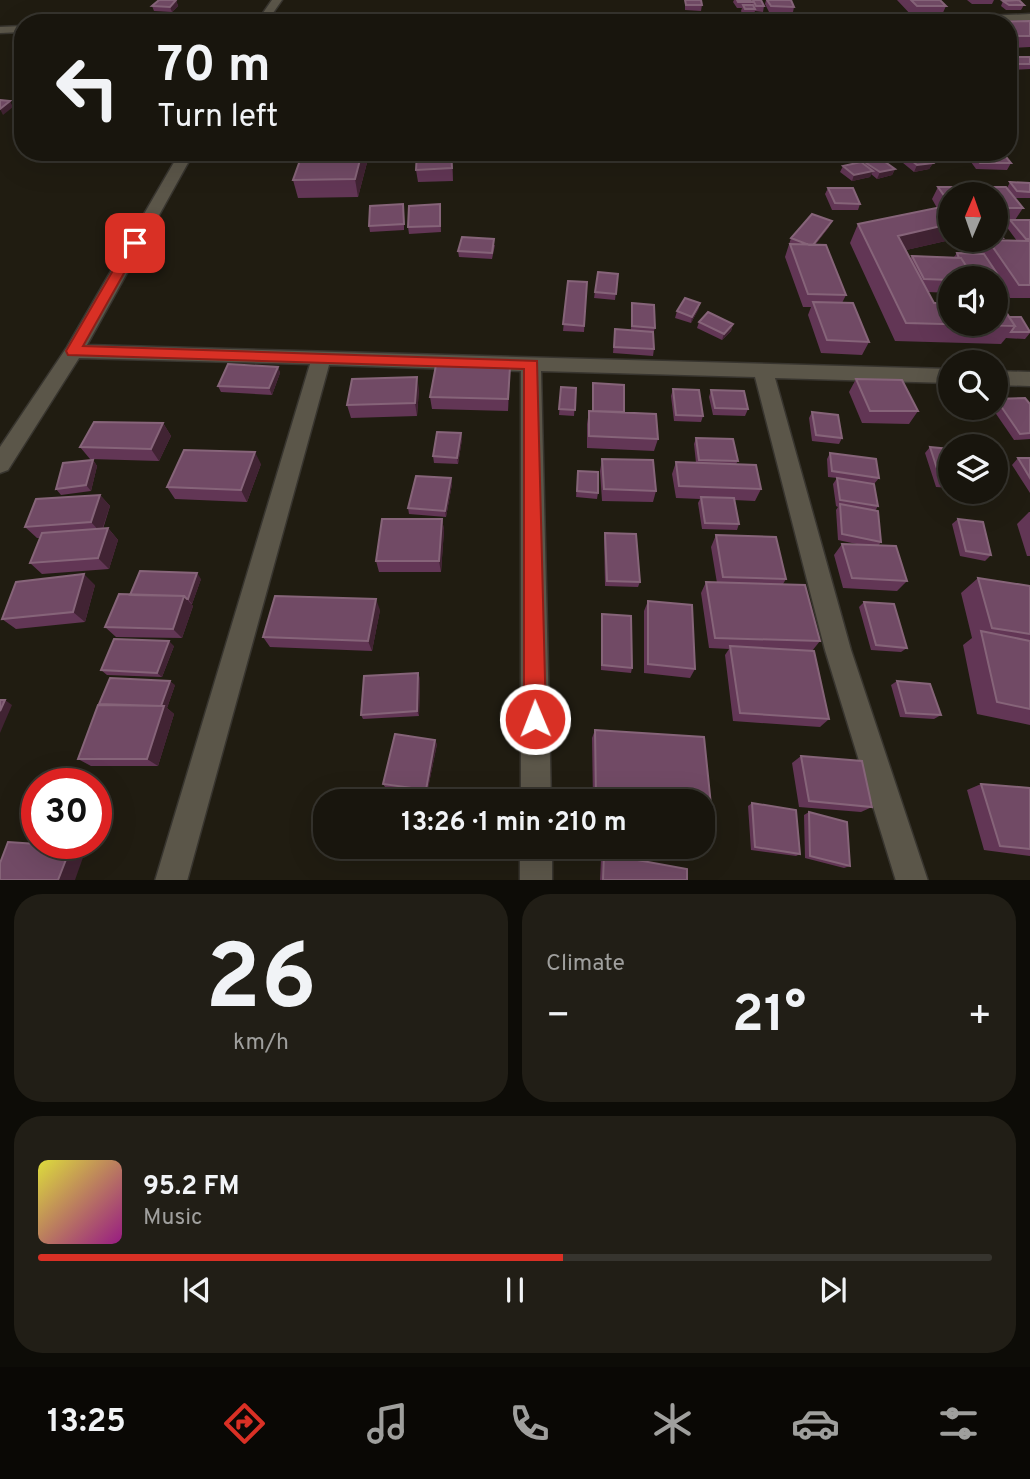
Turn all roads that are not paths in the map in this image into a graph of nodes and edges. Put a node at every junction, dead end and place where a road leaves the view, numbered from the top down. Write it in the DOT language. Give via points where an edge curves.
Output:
graph roads {
  1 [pos="182,161"];
  2 [pos="74,351"];
  3 [pos="321,358"];
  4 [pos="531,364"];
  5 [pos="763,371"];
  6 [pos="938,376"];
  7 [pos="1008,378"];
  8 [pos="1030,379"];
  9 [pos="0,464"];
  10 [pos="536,789"];
  11 [pos="536,859"];
  12 [pos="172,880"];
  13 [pos="537,880"];
  14 [pos="912,880"];
  1 -- 2 [label="street"];
  2 -- 3 [label="street"];
  2 -- 9 [label="street"];
  3 -- 4 [label="street"];
  3 -- 12 [label="street"];
  4 -- 5 [label="street"];
  4 -- 10 [label="street"];
  5 -- 6 [label="street"];
  5 -- 14 [label="street" via="838,650"];
  7 -- 8 [label="street"];
  11 -- 13 [label="street"];
}
